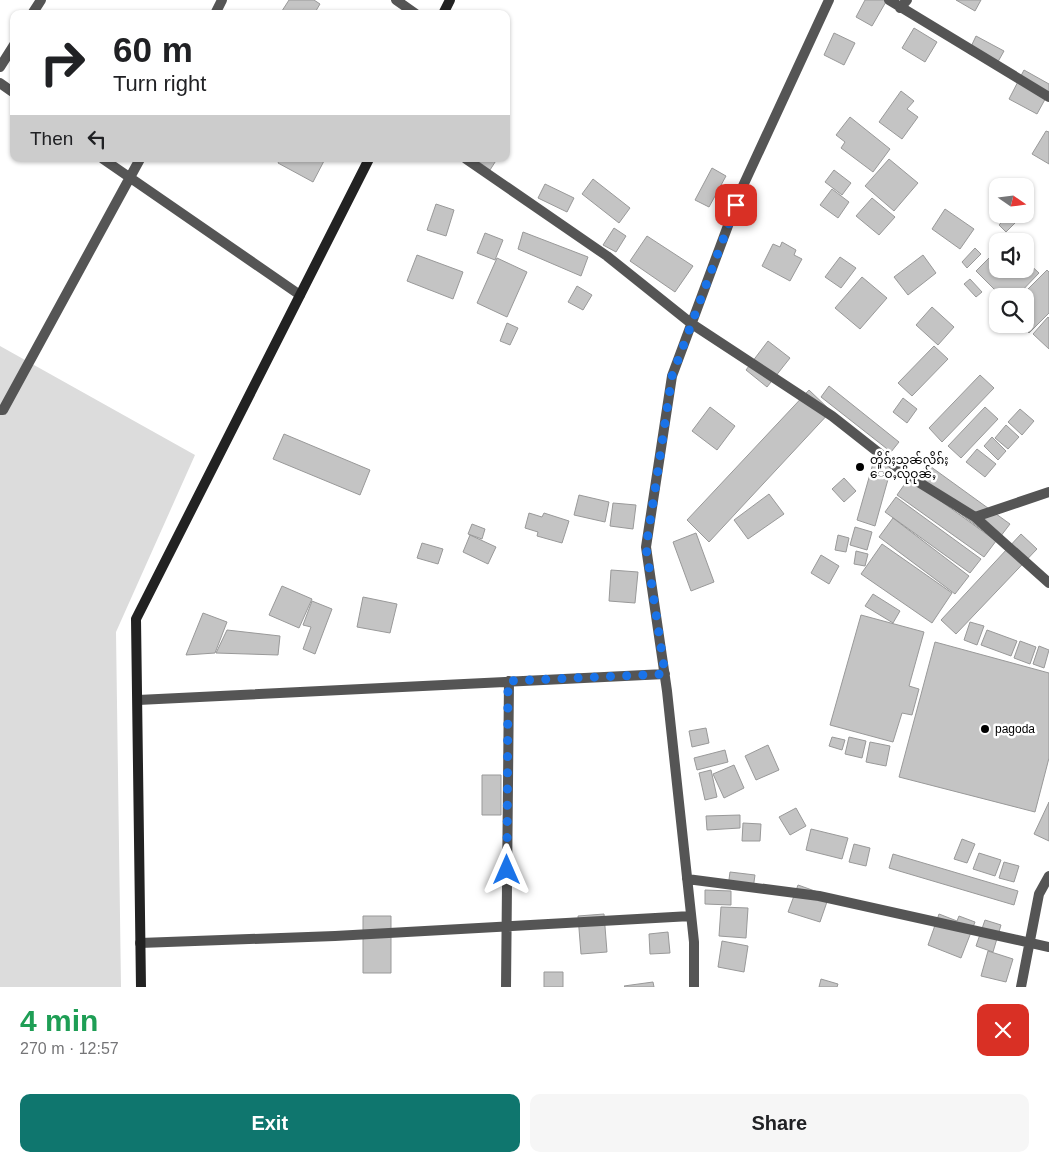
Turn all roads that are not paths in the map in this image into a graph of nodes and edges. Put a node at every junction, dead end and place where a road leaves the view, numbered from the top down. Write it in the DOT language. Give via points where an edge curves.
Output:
graph roads {
  1 [pos="396,0"];
  2 [pos="828,0"];
  3 [pos="889,0"];
  4 [pos="904,4"];
  5 [pos="410,10"];
  6 [pos="10,52"];
  7 [pos="0,68"];
  8 [pos="0,82"];
  9 [pos="10,90"];
  10 [pos="1049,97"];
  11 [pos="107,162"];
  12 [pos="138,162"];
  13 [pos="368,162"];
  14 [pos="470,162"];
  15 [pos="130,179"];
  16 [pos="300,295"];
  17 [pos="692,324"];
  18 [pos="0,410"];
  19 [pos="1049,492"];
  20 [pos="975,517"];
  21 [pos="1049,583"];
  22 [pos="665,674"];
  23 [pos="508,681"];
  24 [pos="138,700"];
  25 [pos="1049,876"];
  26 [pos="687,879"];
  27 [pos="691,916"];
  28 [pos="507,927"];
  29 [pos="1030,942"];
  30 [pos="140,943"];
  31 [pos="1049,947"];
  32 [pos="141,987"];
  33 [pos="506,987"];
  34 [pos="694,987"];
  35 [pos="1021,987"];
  1 -- 5 [label="street"];
  2 -- 17 [label="street" via="742,188"];
  3 -- 4 [label="street"];
  4 -- 10 [label="street"];
  6 -- 7 [label="street"];
  8 -- 9 [label="street"];
  11 -- 15 [label="street"];
  12 -- 15 [label="street"];
  13 -- 16 [label="main road"];
  14 -- 17 [label="street" via="608,256"];
  15 -- 16 [label="street"];
  15 -- 18 [label="street" via="3,410"];
  16 -- 24 [label="main road" via="136,619"];
  17 -- 20 [label="street" via="832,416 907,475"];
  17 -- 22 [label="street" via="672,376 646,547"];
  19 -- 20 [label="street"];
  20 -- 21 [label="street"];
  22 -- 23 [label="street"];
  22 -- 26 [label="street"];
  23 -- 24 [label="street"];
  23 -- 28 [label="street"];
  24 -- 30 [label="main road"];
  25 -- 29 [label="street" via="1039,894"];
  26 -- 27 [label="street"];
  26 -- 29 [label="street" via="819,896"];
  27 -- 28 [label="street"];
  27 -- 34 [label="street"];
  28 -- 30 [label="street"];
  28 -- 33 [label="street"];
  29 -- 31 [label="street"];
  29 -- 35 [label="street"];
  30 -- 32 [label="main road"];
}
